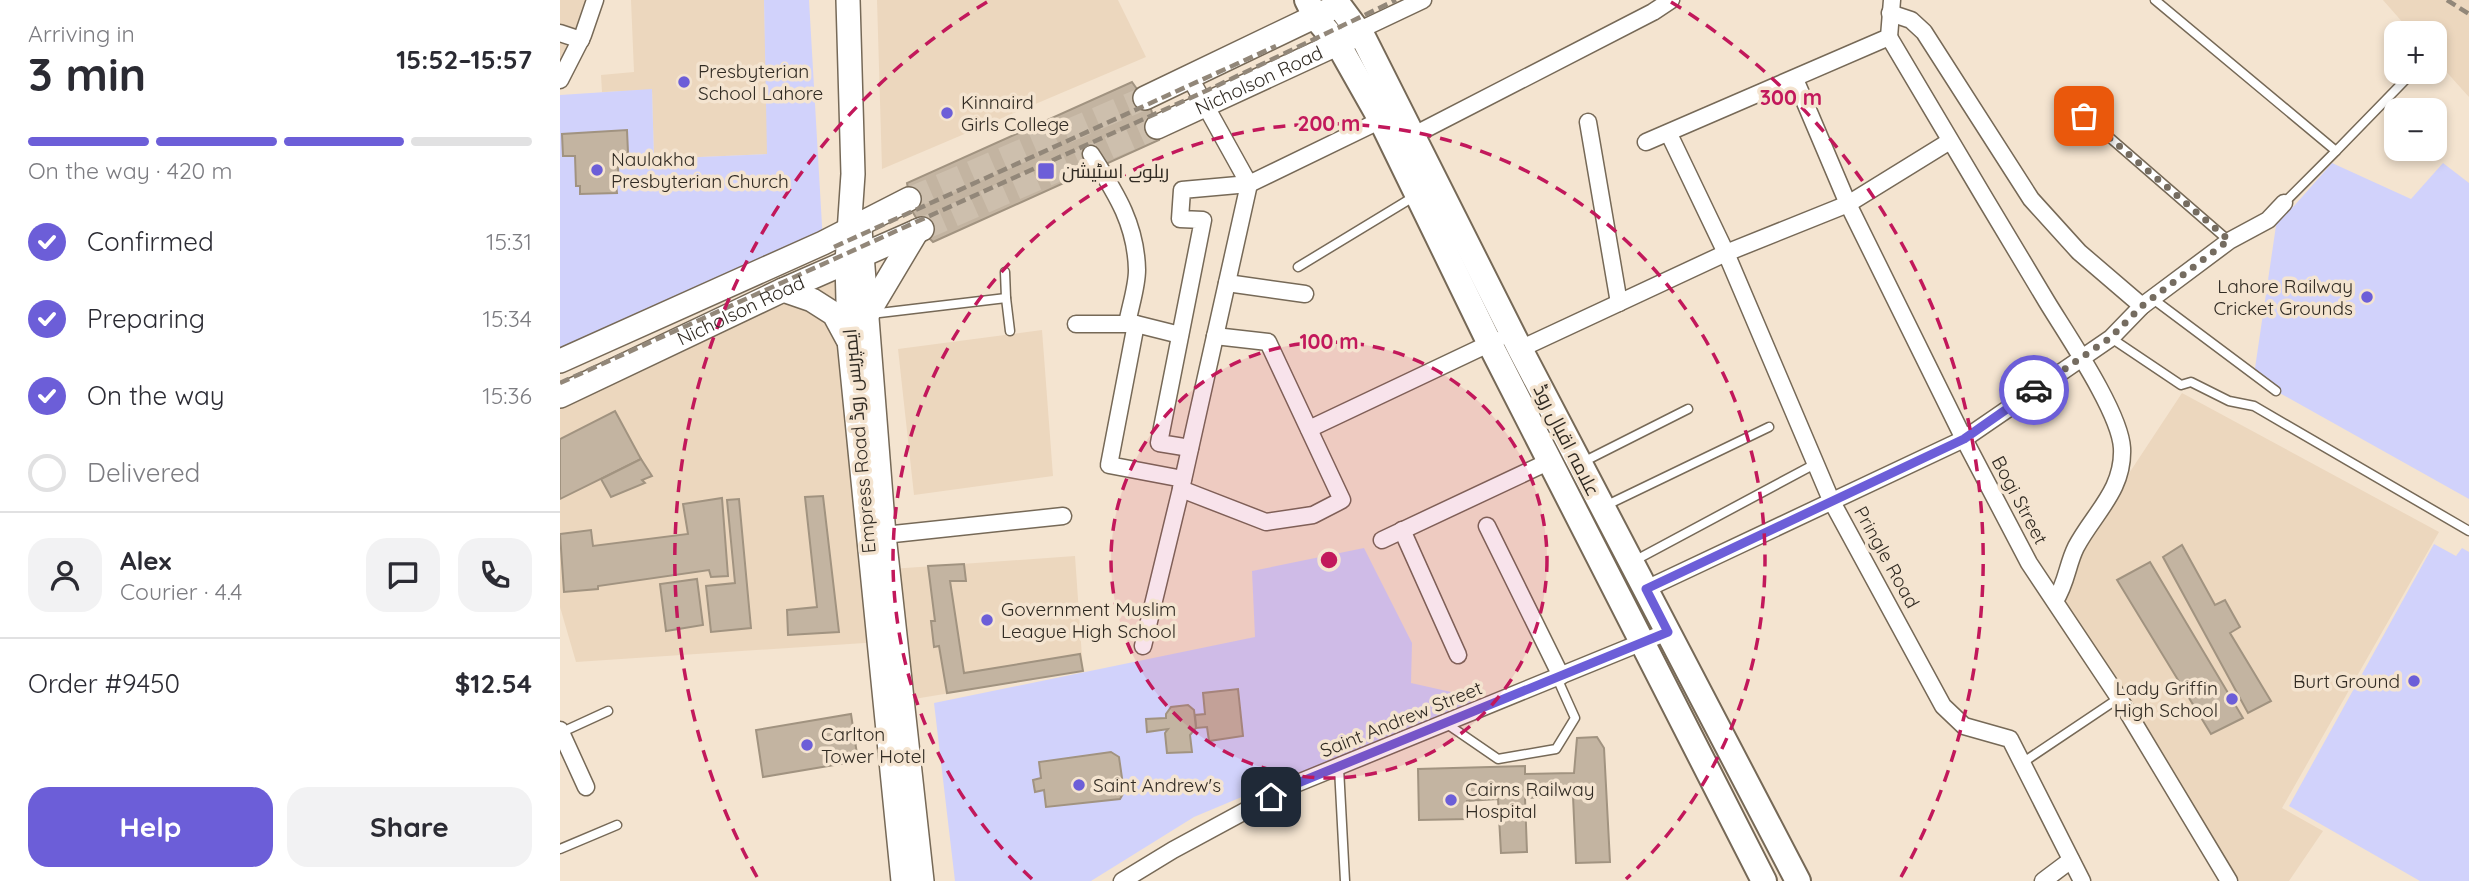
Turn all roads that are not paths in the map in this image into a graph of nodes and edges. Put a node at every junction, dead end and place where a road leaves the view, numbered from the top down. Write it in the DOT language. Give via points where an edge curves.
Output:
graph roads {
  1 [pos="594,0"];
  2 [pos="848,0"];
  3 [pos="1423,0"];
  4 [pos="1671,0"];
  5 [pos="2155,0"];
  6 [pos="1341,2"];
  7 [pos="1891,7"];
  8 [pos="1311,9"];
  9 [pos="560,33"];
  10 [pos="1889,37"];
  11 [pos="1349,39"];
  12 [pos="581,40"];
  13 [pos="1189,76"];
  14 [pos="1795,79"];
  15 [pos="560,80"];
  16 [pos="2401,84"];
  17 [pos="1144,98"];
  18 [pos="2064,98"];
  19 [pos="1204,106"];
  20 [pos="1381,120"];
  21 [pos="1588,122"];
  22 [pos="1157,127"];
  23 [pos="1669,134"];
  24 [pos="1414,135"];
  25 [pos="1950,141"];
  26 [pos="1646,142"];
  27 [pos="2336,151"];
  28 [pos="1091,155"];
  29 [pos="1249,184"];
  30 [pos="1418,194"];
  31 [pos="908,199"];
  32 [pos="2284,203"];
  33 [pos="1849,204"];
  34 [pos="854,227"];
  35 [pos="2229,240"];
  36 [pos="1726,253"];
  37 [pos="855,259"];
  38 [pos="1297,267"];
  39 [pos="1005,272"];
  40 [pos="1227,283"];
  41 [pos="783,290"];
  42 [pos="1305,295"];
  43 [pos="1006,298"];
  44 [pos="2148,302"];
  45 [pos="1619,303"];
  46 [pos="868,314"];
  47 [pos="1076,324"];
  48 [pos="1131,324"];
  49 [pos="1010,331"];
  50 [pos="1180,335"];
  51 [pos="1215,336"];
  52 [pos="2110,338"];
  53 [pos="849,340"];
  54 [pos="1516,341"];
  55 [pos="1490,344"];
  56 [pos="2081,358"];
  57 [pos="560,361"];
  58 [pos="2276,391"];
  59 [pos="560,396"];
  60 [pos="1688,409"];
  61 [pos="1769,427"];
  62 [pos="1309,429"];
  63 [pos="1964,439"];
  64 [pos="1191,448"];
  65 [pos="1550,461"];
  66 [pos="1580,463"];
  67 [pos="1815,464"];
  68 [pos="1182,484"];
  69 [pos="1832,500"];
  70 [pos="1602,507"];
  71 [pos="1063,516"];
  72 [pos="1487,526"];
  73 [pos="1402,530"];
  74 [pos="2469,531"];
  75 [pos="884,535"];
  76 [pos="1382,540"];
  77 [pos="1631,563"];
  78 [pos="1646,589"];
  79 [pos="2055,601"];
  80 [pos="1668,632"];
  81 [pos="1642,643"];
  82 [pos="1143,646"];
  83 [pos="1458,654"];
  84 [pos="1559,677"];
  85 [pos="2119,698"];
  86 [pos="608,711"];
  87 [pos="1447,724"];
  88 [pos="560,732"];
  89 [pos="2022,763"];
  90 [pos="1339,768"];
  91 [pos="586,787"];
  92 [pos="617,825"];
  93 [pos="560,849"];
  94 [pos="2071,860"];
  95 [pos="903,881"];
  96 [pos="922,881"];
  97 [pos="1122,881"];
  98 [pos="1345,881"];
  99 [pos="1763,881"];
  100 [pos="1798,881"];
  101 [pos="2043,881"];
  102 [pos="2082,881"];
  103 [pos="2229,881"];
  1 -- 12 [label="street"];
  2 -- 34 [label="main road, Empress Road ایمپریس روڈ"];
  3 -- 11 [label="street"];
  4 -- 24 [label="street"];
  5 -- 27 [label="lane"];
  6 -- 8 [label="main road, Nicholson Road"];
  6 -- 11 [label="main road, علامہ اقبال روڈ"];
  7 -- 10 [label="street"];
  7 -- 44 [label="street" via="1924,32 2031,199 2079,252"];
  8 -- 11 [label="main road, علامہ اقبال روڈ"];
  8 -- 13 [label="main road, Nicholson Road"];
  9 -- 12 [label="street"];
  10 -- 14 [label="street"];
  10 -- 25 [label="street"];
  11 -- 19 [label="main road, Nicholson Road"];
  11 -- 20 [label="main road, علامہ اقبال روڈ"];
  11 -- 24 [label="main road, علامہ اقبال روڈ"];
  12 -- 15 [label="street"];
  13 -- 17 [label="main road, Nicholson Road"];
  13 -- 19 [label="street"];
  14 -- 23 [label="street"];
  14 -- 33 [label="street, Bogi Street"];
  16 -- 27 [label="lane"];
  18 -- 35 [label="lane"];
  19 -- 22 [label="main road, Nicholson Road"];
  19 -- 29 [label="street"];
  20 -- 29 [label="street"];
  20 -- 30 [label="main road, علامہ اقبال روڈ"];
  21 -- 45 [label="street"];
  23 -- 26 [label="street"];
  23 -- 36 [label="street, Pringle Road"];
  24 -- 54 [label="main road, علامہ اقبال روڈ"];
  25 -- 33 [label="street"];
  25 -- 56 [label="street"];
  27 -- 32 [label="lane"];
  28 -- 48 [label="street" via="1121,202 1133,236 1137,272"];
  29 -- 40 [label="street"];
  29 -- 50 [label="street" via="1182,190 1180,219 1203,220"];
  30 -- 38 [label="lane"];
  30 -- 55 [label="main road, علامہ اقبال روڈ"];
  31 -- 34 [label="main road, Nicholson Road"];
  32 -- 35 [label="street" via="2268,220"];
  33 -- 36 [label="street"];
  33 -- 63 [label="street, Bogi Street"];
  34 -- 37 [label="main road, Empress Road ایمپریس روڈ"];
  34 -- 57 [label="main road, Nicholson Road"];
  35 -- 44 [label="street"];
  36 -- 45 [label="street"];
  36 -- 67 [label="street, Pringle Road"];
  37 -- 41 [label="main road, Nicholson Road"];
  37 -- 46 [label="main road, Empress Road ایمپریس روڈ"];
  37 -- 46 [label="main road, Nicholson Road" via="919,230"];
  37 -- 53 [label="main road, Empress Road ایمپریس روڈ"];
  39 -- 43 [label="lane"];
  40 -- 42 [label="street"];
  40 -- 51 [label="street"];
  41 -- 53 [label="main road" via="834,314"];
  41 -- 59 [label="main road, Nicholson Road"];
  43 -- 46 [label="lane"];
  43 -- 49 [label="lane"];
  44 -- 52 [label="street"];
  44 -- 58 [label="lane"];
  45 -- 54 [label="street"];
  46 -- 75 [label="main road, Empress Road ایمپریس روڈ"];
  47 -- 48 [label="street"];
  48 -- 50 [label="street"];
  48 -- 68 [label="street" via="1109,465"];
  50 -- 64 [label="street" via="1159,443"];
  51 -- 62 [label="street" via="1268,342"];
  51 -- 64 [label="street"];
  52 -- 56 [label="street"];
  52 -- 74 [label="lane" via="2181,385 2191,382 2229,401 2254,406"];
  53 -- 95 [label="main road, Empress Road ایمپریس روڈ"];
  54 -- 55 [label="street"];
  54 -- 66 [label="main road, علامہ اقبال روڈ"];
  55 -- 62 [label="street"];
  55 -- 65 [label="main road, علامہ اقبال روڈ"];
  56 -- 63 [label="street"];
  56 -- 79 [label="street" via="2113,415 2122,446 2120,470 2111,496 2074,550 2064,587"];
  60 -- 66 [label="lane"];
  61 -- 70 [label="lane"];
  62 -- 68 [label="street" via="1342,500 1313,515 1266,522"];
  63 -- 69 [label="street"];
  63 -- 79 [label="street, Bogi Street" via="2029,563"];
  64 -- 68 [label="street"];
  65 -- 73 [label="street"];
  65 -- 81 [label="main road, علامہ اقبال روڈ"];
  66 -- 70 [label="main road, علامہ اقبال روڈ"];
  67 -- 69 [label="street, Pringle Road"];
  67 -- 77 [label="lane"];
  68 -- 82 [label="street"];
  69 -- 78 [label="street"];
  69 -- 89 [label="street, Pringle Road" via="1943,706 1964,726 2010,739"];
  70 -- 77 [label="main road, علامہ اقبال روڈ"];
  71 -- 75 [label="street"];
  72 -- 84 [label="street"];
  73 -- 76 [label="street"];
  73 -- 83 [label="street"];
  75 -- 96 [label="main road, Empress Road ایمپریس روڈ"];
  77 -- 78 [label="main road, علامہ اقبال روڈ"];
  78 -- 80 [label="main road, علامہ اقبال روڈ"];
  79 -- 85 [label="street, Bogi Street"];
  80 -- 81 [label="street, Saint Andrew Street"];
  80 -- 100 [label="main road, علامہ اقبال روڈ"];
  81 -- 84 [label="street, Saint Andrew Street"];
  81 -- 99 [label="main road, علامہ اقبال روڈ"];
  84 -- 87 [label="street, Saint Andrew Street"];
  84 -- 87 [label="lane" via="1575,718 1556,749 1495,758"];
  85 -- 89 [label="lane"];
  85 -- 103 [label="street, Bogi Street"];
  86 -- 88 [label="lane"];
  87 -- 90 [label="street, Saint Andrew Street"];
  88 -- 91 [label="street"];
  89 -- 94 [label="street, Pringle Road"];
  90 -- 97 [label="street, Saint Andrew Street" via="1293,785"];
  90 -- 98 [label="lane"];
  92 -- 93 [label="lane"];
  94 -- 101 [label="street"];
  94 -- 102 [label="street, Pringle Road"];
}
